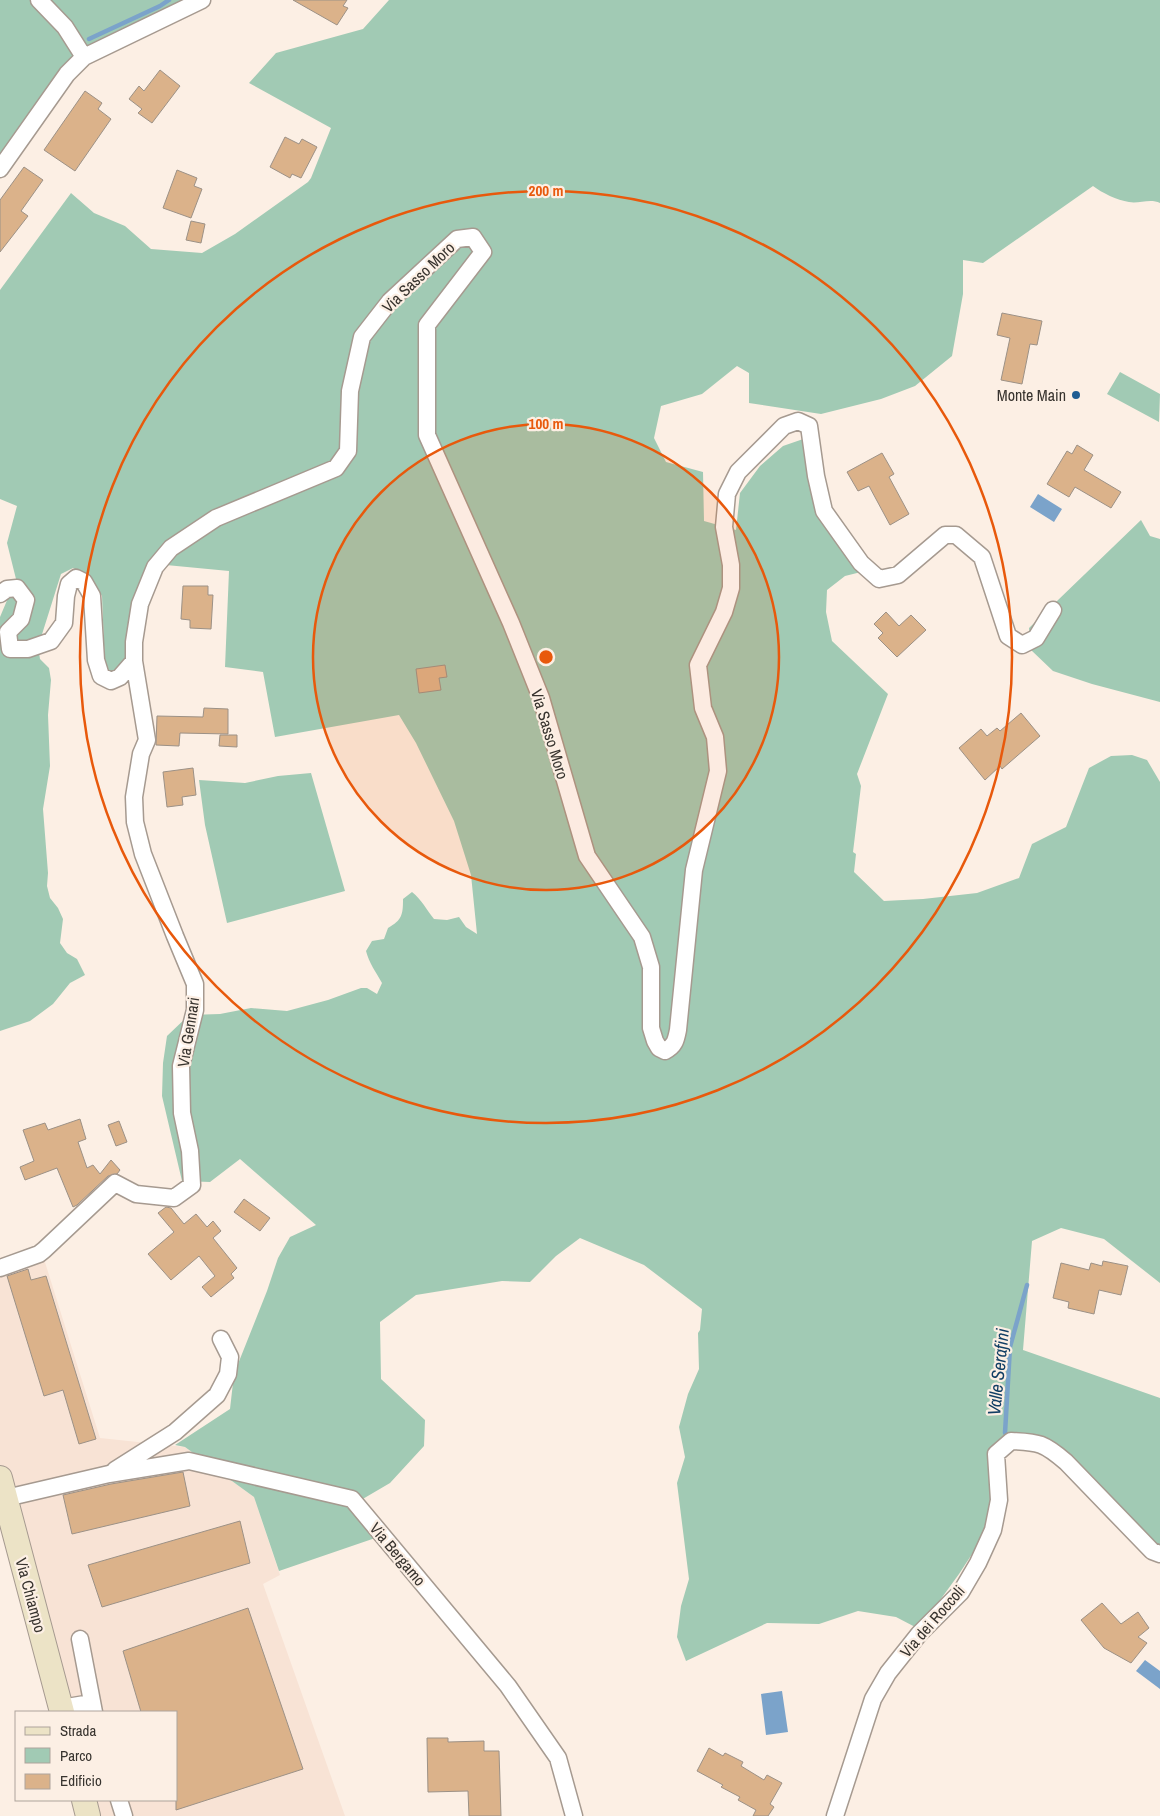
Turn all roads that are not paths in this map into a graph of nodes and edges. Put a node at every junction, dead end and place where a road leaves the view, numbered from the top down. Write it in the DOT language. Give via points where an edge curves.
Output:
graph roads {
  1 [pos="39,0"];
  2 [pos="202,0"];
  3 [pos="84,57"];
  4 [pos="0,169"];
  5 [pos="0,594"];
  6 [pos="1053,610"];
  7 [pos="134,661"];
  8 [pos="0,1268"];
  9 [pos="221,1339"];
  10 [pos="109,1474"];
  11 [pos="3,1488"];
  12 [pos="1160,1554"];
  13 [pos="80,1639"];
  14 [pos="93,1708"];
  15 [pos="61,1710"];
  16 [pos="84,1801"];
  17 [pos="119,1801"];
  18 [pos="88,1816"];
  19 [pos="124,1816"];
  20 [pos="574,1816"];
  21 [pos="835,1816"];
  1 -- 3 [label="street" via="65,27"];
  2 -- 3 [label="street"];
  3 -- 4 [label="street" via="67,74"];
  5 -- 7 [label="street" via="17,588 26,600 21,619 8,632 10,649 28,648 51,641 64,623 70,584 76,578 84,582 92,596 96,660 101,676 111,680 120,677"];
  6 -- 7 [label="street, Via Sasso Moro" via="1036,638 1022,645 1008,636 982,557 956,536 945,535 898,575 878,579 860,563 824,511 809,426 798,421 784,426 738,472 727,494 724,527 732,566 731,588 724,612 698,664 703,708 715,737 718,771 694,870 676,1042 665,1051 659,1048 651,1028 651,967 642,937 587,856 541,698 427,435 427,325 483,252 473,237 457,239 390,301 362,337 350,391 348,451 336,468 216,518 170,548 155,567 140,604"];
  7 -- 8 [label="street, Via Gennari" via="147,740 141,754 134,797 135,822 143,854 195,984 196,1010 181,1066 182,1113 190,1151 192,1185 174,1198 136,1194 115,1183 39,1254"];
  9 -- 10 [label="street, Via Bergamo" via="230,1357 228,1374 217,1395 175,1432"];
  10 -- 11 [label="street, Via Bergamo"];
  10 -- 20 [label="street, Via Bergamo" via="189,1461 352,1499 508,1686 558,1758"];
  11 -- 15 [label="main road, Via Chiampo"];
  12 -- 21 [label="street, Via dei Roccoli" via="1152,1551 1052,1449 1036,1442 1011,1441 996,1454 999,1500 993,1530 978,1563 961,1592 919,1634 872,1699"];
  13 -- 14 [label="street"];
  14 -- 15 [label="street"];
  16 -- 18 [label="main road"];
  17 -- 19 [label="street"];
}
